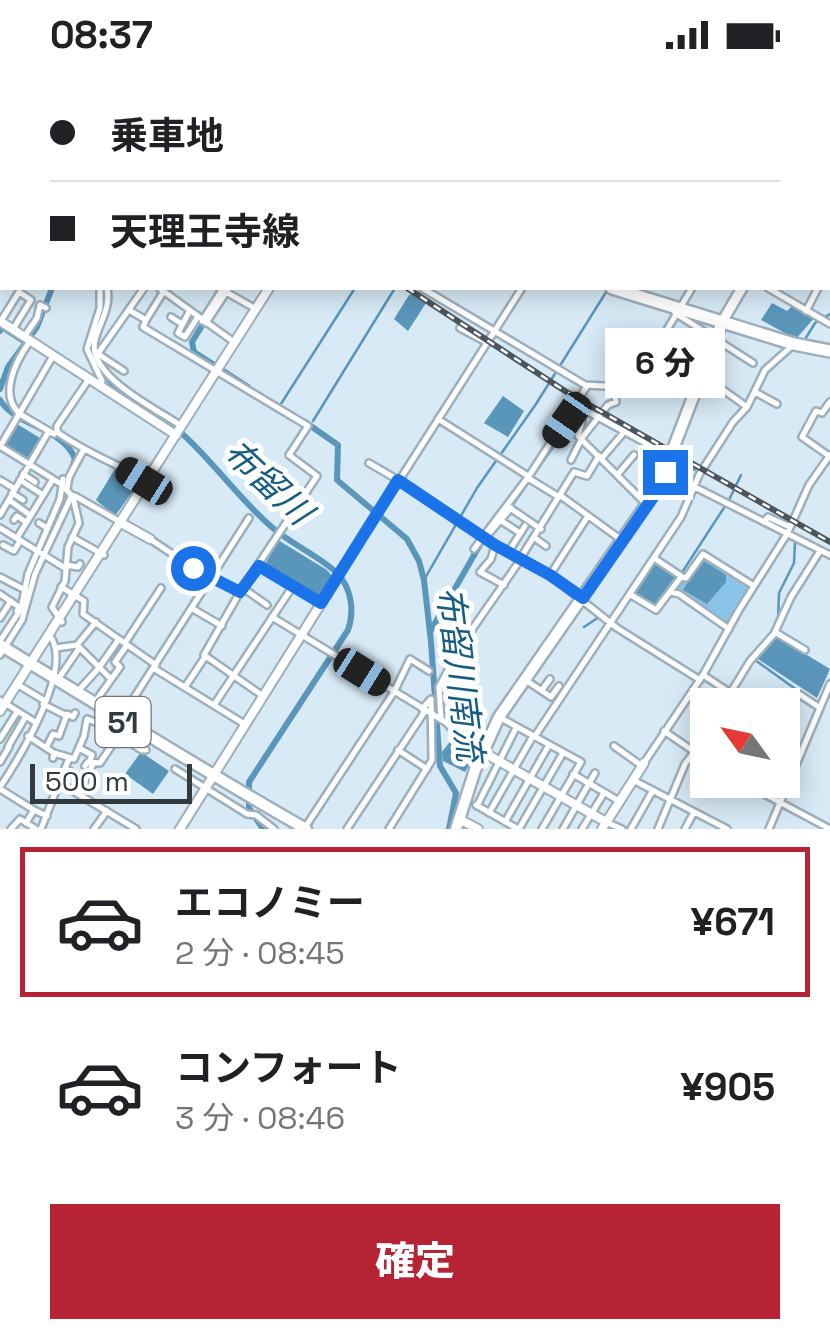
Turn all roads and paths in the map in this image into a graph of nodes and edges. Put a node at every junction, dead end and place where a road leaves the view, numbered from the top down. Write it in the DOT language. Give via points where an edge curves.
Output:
graph roads {
  1 [pos="104,290"];
  2 [pos="143,290"];
  3 [pos="161,290"];
  4 [pos="164,290"];
  5 [pos="223,290"];
  6 [pos="226,290"];
  7 [pos="268,290"];
  8 [pos="425,290"];
  9 [pos="521,290"];
  10 [pos="621,290"];
  11 [pos="691,290"];
  12 [pos="741,290"];
  13 [pos="777,290"];
  14 [pos="817,290"];
  15 [pos="44,307"];
  16 [pos="256,308"];
  17 [pos="129,310"];
  18 [pos="677,311"];
  19 [pos="806,311"];
  20 [pos="190,312"];
  21 [pos="170,317"];
  22 [pos="146,320"];
  23 [pos="202,321"];
  24 [pos="722,322"];
  25 [pos="1,323"];
  26 [pos="182,324"];
  27 [pos="830,324"];
  28 [pos="460,328"];
  29 [pos="14,330"];
  30 [pos="494,330"];
  31 [pos="28,339"];
  32 [pos="715,339"];
  33 [pos="234,342"];
  34 [pos="488,343"];
  35 [pos="658,343"];
  36 [pos="794,344"];
  37 [pos="830,352"];
  38 [pos="54,356"];
  39 [pos="94,357"];
  40 [pos="753,363"];
  41 [pos="116,366"];
  42 [pos="217,370"];
  43 [pos="702,375"];
  44 [pos="109,376"];
  45 [pos="89,379"];
  46 [pos="4,380"];
  47 [pos="116,383"];
  48 [pos="101,386"];
  49 [pos="587,386"];
  50 [pos="614,387"];
  51 [pos="756,392"];
  52 [pos="777,404"];
  53 [pos="829,406"];
  54 [pos="747,407"];
  55 [pos="18,414"];
  56 [pos="574,414"];
  57 [pos="598,416"];
  58 [pos="438,420"];
  59 [pos="178,431"];
  60 [pos="625,431"];
  61 [pos="582,439"];
  62 [pos="0,447"];
  63 [pos="84,449"];
  64 [pos="634,455"];
  65 [pos="671,455"];
  66 [pos="830,456"];
  67 [pos="601,457"];
  68 [pos="572,460"];
  69 [pos="369,463"];
  70 [pos="29,464"];
  71 [pos="665,472"];
  72 [pos="618,474"];
  73 [pos="22,477"];
  74 [pos="529,477"];
  75 [pos="53,479"];
  76 [pos="0,480"];
  77 [pos="398,480"];
  78 [pos="36,482"];
  79 [pos="147,482"];
  80 [pos="66,487"];
  81 [pos="694,487"];
  82 [pos="0,490"];
  83 [pos="12,495"];
  84 [pos="43,495"];
  85 [pos="560,497"];
  86 [pos="23,500"];
  87 [pos="647,505"];
  88 [pos="509,507"];
  89 [pos="1,513"];
  90 [pos="44,513"];
  91 [pos="588,516"];
  92 [pos="28,518"];
  93 [pos="52,518"];
  94 [pos="249,518"];
  95 [pos="499,519"];
  96 [pos="14,520"];
  97 [pos="38,523"];
  98 [pos="122,523"];
  99 [pos="0,528"];
  100 [pos="542,528"];
  101 [pos="789,531"];
  102 [pos="41,536"];
  103 [pos="72,537"];
  104 [pos="484,537"];
  105 [pos="535,538"];
  106 [pos="19,539"];
  107 [pos="150,539"];
  108 [pos="623,541"];
  109 [pos="3,545"];
  110 [pos="495,545"];
  111 [pos="546,546"];
  112 [pos="474,549"];
  113 [pos="820,550"];
  114 [pos="509,551"];
  115 [pos="40,554"];
  116 [pos="103,554"];
  117 [pos="830,555"];
  118 [pos="654,558"];
  119 [pos="521,559"];
  120 [pos="80,564"];
  121 [pos="259,566"];
  122 [pos="66,567"];
  123 [pos="339,575"];
  124 [pos="550,575"];
  125 [pos="212,576"];
  126 [pos="0,577"];
  127 [pos="681,577"];
  128 [pos="504,585"];
  129 [pos="293,586"];
  130 [pos="754,586"];
  131 [pos="61,587"];
  132 [pos="161,588"];
  133 [pos="242,590"];
  134 [pos="27,591"];
  135 [pos="670,592"];
  136 [pos="1,596"];
  137 [pos="77,596"];
  138 [pos="631,596"];
  139 [pos="583,598"];
  140 [pos="10,601"];
  141 [pos="321,603"];
  142 [pos="267,605"];
  143 [pos="193,609"];
  144 [pos="272,617"];
  145 [pos="61,622"];
  146 [pos="96,622"];
  147 [pos="610,622"];
  148 [pos="1,625"];
  149 [pos="222,626"];
  150 [pos="730,629"];
  151 [pos="775,632"];
  152 [pos="301,634"];
  153 [pos="51,637"];
  154 [pos="123,642"];
  155 [pos="2,647"];
  156 [pos="78,647"];
  157 [pos="56,648"];
  158 [pos="111,649"];
  159 [pos="804,650"];
  160 [pos="121,654"];
  161 [pos="205,657"];
  162 [pos="32,666"];
  163 [pos="156,666"];
  164 [pos="98,669"];
  165 [pos="429,671"];
  166 [pos="235,676"];
  167 [pos="701,678"];
  168 [pos="524,679"];
  169 [pos="56,680"];
  170 [pos="111,680"];
  171 [pos="550,680"];
  172 [pos="830,684"];
  173 [pos="20,686"];
  174 [pos="559,686"];
  175 [pos="185,687"];
  176 [pos="721,688"];
  177 [pos="732,688"];
  178 [pos="542,690"];
  179 [pos="394,692"];
  180 [pos="76,694"];
  181 [pos="800,695"];
  182 [pos="264,696"];
  183 [pos="44,703"];
  184 [pos="214,705"];
  185 [pos="2,707"];
  186 [pos="98,708"];
  187 [pos="820,708"];
  188 [pos="18,711"];
  189 [pos="76,713"];
  190 [pos="432,715"];
  191 [pos="26,716"];
  192 [pos="66,716"];
  193 [pos="499,717"];
  194 [pos="35,722"];
  195 [pos="98,723"];
  196 [pos="246,725"];
  197 [pos="117,727"];
  198 [pos="517,727"];
  199 [pos="664,731"];
  200 [pos="28,736"];
  201 [pos="534,736"];
  202 [pos="0,740"];
  203 [pos="549,745"];
  204 [pos="614,746"];
  205 [pos="8,747"];
  206 [pos="46,748"];
  207 [pos="79,748"];
  208 [pos="690,749"];
  209 [pos="146,750"];
  210 [pos="398,750"];
  211 [pos="482,753"];
  212 [pos="563,753"];
  213 [pos="18,754"];
  214 [pos="690,757"];
  215 [pos="70,759"];
  216 [pos="499,761"];
  217 [pos="0,762"];
  218 [pos="89,764"];
  219 [pos="643,764"];
  220 [pos="175,769"];
  221 [pos="427,769"];
  222 [pos="514,770"];
  223 [pos="595,773"];
  224 [pos="213,774"];
  225 [pos="573,774"];
  226 [pos="48,776"];
  227 [pos="530,779"];
  228 [pos="83,780"];
  229 [pos="633,780"];
  230 [pos="59,783"];
  231 [pos="589,784"];
  232 [pos="206,787"];
  233 [pos="544,787"];
  234 [pos="0,788"];
  235 [pos="653,790"];
  236 [pos="604,792"];
  237 [pos="78,794"];
  238 [pos="560,796"];
  239 [pos="775,798"];
  240 [pos="465,799"];
  241 [pos="672,800"];
  242 [pos="619,801"];
  243 [pos="781,802"];
  244 [pos="577,805"];
  245 [pos="477,806"];
  246 [pos="34,810"];
  247 [pos="107,810"];
  248 [pos="489,812"];
  249 [pos="694,812"];
  250 [pos="591,814"];
  251 [pos="48,816"];
  252 [pos="711,821"];
  253 [pos="506,822"];
  254 [pos="26,823"];
  255 [pos="458,824"];
  256 [pos="604,826"];
  257 [pos="830,828"];
  258 [pos="11,829"];
  259 [pos="39,829"];
  260 [pos="94,829"];
  261 [pos="136,829"];
  262 [pos="180,829"];
  263 [pos="274,829"];
  264 [pos="305,829"];
  265 [pos="346,829"];
  266 [pos="389,829"];
  267 [pos="478,829"];
  268 [pos="519,829"];
  269 [pos="542,829"];
  270 [pos="563,829"];
  271 [pos="582,829"];
  272 [pos="619,829"];
  273 [pos="631,829"];
  274 [pos="658,829"];
  275 [pos="685,829"];
  276 [pos="707,829"];
  277 [pos="726,829"];
  278 [pos="770,829"];
  1 -- 39 [label="street" via="108,305"];
  2 -- 17 [label="street"];
  3 -- 22 [label="street"];
  4 -- 20 [label="street"];
  5 -- 23 [label="street"];
  6 -- 16 [label="street"];
  7 -- 16 [label="street"];
  8 -- 30 [label="street"];
  9 -- 30 [label="street"];
  10 -- 18 [label="highway"];
  11 -- 18 [label="street"];
  12 -- 24 [label="main road"];
  13 -- 19 [label="street"];
  14 -- 19 [label="street"];
  15 -- 31 [label="street"];
  16 -- 33 [label="street"];
  17 -- 22 [label="street"];
  17 -- 39 [label="street"];
  18 -- 24 [label="highway"];
  18 -- 32 [label="street"];
  18 -- 35 [label="street"];
  19 -- 27 [label="street"];
  20 -- 23 [label="street"];
  20 -- 26 [label="street"];
  21 -- 26 [label="street"];
  22 -- 42 [label="street" via="143,327"];
  23 -- 26 [label="street" via="185,338 178,332"];
  23 -- 33 [label="street"];
  24 -- 32 [label="main road"];
  24 -- 36 [label="highway"];
  25 -- 29 [label="street"];
  25 -- 29 [label="street" via="19,292 31,300"];
  28 -- 34 [label="street"];
  29 -- 31 [label="street"];
  30 -- 34 [label="street"];
  30 -- 49 [label="street"];
  31 -- 38 [label="street"];
  31 -- 46 [label="street"];
  32 -- 40 [label="street"];
  32 -- 43 [label="main road"];
  33 -- 42 [label="street"];
  34 -- 58 [label="street"];
  35 -- 43 [label="street"];
  35 -- 50 [label="street" via="634,379"];
  36 -- 37 [label="highway"];
  36 -- 51 [label="street" via="765,370"];
  38 -- 45 [label="street"];
  38 -- 55 [label="street"];
  39 -- 41 [label="street"];
  39 -- 44 [label="street"];
  39 -- 48 [label="street"];
  41 -- 44 [label="street"];
  41 -- 47 [label="street" via="124,371"];
  42 -- 59 [label="street"];
  42 -- 121 [label="street" via="308,426 289,455 317,476"];
  43 -- 54 [label="street"];
  43 -- 65 [label="main road"];
  44 -- 47 [label="street"];
  45 -- 48 [label="street"];
  45 -- 63 [label="street" via="56,428"];
  46 -- 55 [label="street" via="2,398"];
  47 -- 59 [label="street"];
  48 -- 59 [label="street"];
  49 -- 50 [label="street"];
  49 -- 56 [label="street"];
  50 -- 57 [label="street" via="617,400"];
  51 -- 52 [label="street"];
  51 -- 54 [label="street"];
  53 -- 66 [label="street" via="808,420 802,438"];
  54 -- 81 [label="street"];
  55 -- 62 [label="street"];
  55 -- 70 [label="street" via="51,432"];
  56 -- 57 [label="street" via="583,408"];
  56 -- 61 [label="street" via="582,422"];
  56 -- 74 [label="street"];
  57 -- 60 [label="street"];
  57 -- 61 [label="street"];
  58 -- 74 [label="street"];
  58 -- 77 [label="street"];
  59 -- 79 [label="street"];
  60 -- 65 [label="street"];
  60 -- 67 [label="street"];
  61 -- 67 [label="street"];
  61 -- 68 [label="street"];
  62 -- 70 [label="street"];
  63 -- 79 [label="street"];
  63 -- 80 [label="street"];
  64 -- 72 [label="street"];
  65 -- 71 [label="main road"];
  66 -- 101 [label="street"];
  67 -- 72 [label="street"];
  67 -- 85 [label="street" via="587,476 574,472"];
  69 -- 77 [label="street"];
  70 -- 73 [label="street"];
  70 -- 75 [label="street"];
  71 -- 81 [label="street"];
  71 -- 87 [label="main road"];
  72 -- 87 [label="street"];
  73 -- 78 [label="street"];
  73 -- 83 [label="street"];
  73 -- 84 [label="street"];
  74 -- 85 [label="street"];
  74 -- 88 [label="street"];
  75 -- 80 [label="street"];
  75 -- 84 [label="street"];
  76 -- 83 [label="street"];
  77 -- 104 [label="street"];
  77 -- 123 [label="street"];
  79 -- 98 [label="street"];
  80 -- 93 [label="street"];
  80 -- 98 [label="street"];
  80 -- 103 [label="street" via="78,523"];
  80 -- 115 [label="street"];
  81 -- 101 [label="street"];
  81 -- 118 [label="street"];
  82 -- 83 [label="street"];
  83 -- 86 [label="street"];
  83 -- 89 [label="street"];
  83 -- 92 [label="street"];
  84 -- 92 [label="street"];
  85 -- 91 [label="street"];
  85 -- 100 [label="street"];
  87 -- 108 [label="main road"];
  88 -- 95 [label="street"];
  88 -- 100 [label="street"];
  90 -- 93 [label="street"];
  91 -- 108 [label="street"];
  91 -- 124 [label="street"];
  92 -- 96 [label="street"];
  92 -- 106 [label="street"];
  93 -- 102 [label="street"];
  94 -- 125 [label="street"];
  95 -- 104 [label="street"];
  95 -- 114 [label="street" via="522,530"];
  97 -- 102 [label="street"];
  98 -- 107 [label="street"];
  98 -- 116 [label="street"];
  99 -- 106 [label="street"];
  100 -- 105 [label="street"];
  101 -- 113 [label="street"];
  101 -- 130 [label="street"];
  102 -- 115 [label="street"];
  103 -- 116 [label="street"];
  103 -- 122 [label="street"];
  104 -- 110 [label="street"];
  104 -- 112 [label="street"];
  105 -- 111 [label="street"];
  105 -- 119 [label="street"];
  106 -- 109 [label="street" via="14,552"];
  106 -- 115 [label="street"];
  107 -- 125 [label="street"];
  108 -- 139 [label="main road"];
  110 -- 114 [label="street"];
  110 -- 128 [label="street" via="480,572"];
  113 -- 117 [label="street"];
  113 -- 151 [label="street"];
  114 -- 119 [label="street"];
  115 -- 122 [label="street"];
  115 -- 134 [label="street"];
  116 -- 137 [label="street"];
  118 -- 127 [label="street"];
  118 -- 138 [label="street"];
  119 -- 124 [label="street"];
  119 -- 128 [label="street"];
  120 -- 122 [label="street"];
  121 -- 129 [label="street"];
  121 -- 133 [label="street"];
  122 -- 131 [label="street"];
  123 -- 141 [label="street"];
  124 -- 139 [label="street"];
  125 -- 133 [label="street"];
  125 -- 143 [label="street"];
  126 -- 134 [label="street"];
  127 -- 130 [label="street" via="703,554"];
  127 -- 135 [label="street"];
  128 -- 190 [label="street" via="464,640"];
  129 -- 141 [label="street"];
  129 -- 144 [label="street"];
  130 -- 150 [label="street"];
  131 -- 137 [label="street"];
  131 -- 145 [label="street" via="52,607"];
  132 -- 154 [label="street"];
  133 -- 142 [label="street"];
  133 -- 149 [label="street"];
  134 -- 155 [label="street" via="22,620"];
  135 -- 138 [label="street" via="656,610"];
  135 -- 150 [label="street"];
  136 -- 140 [label="street"];
  137 -- 145 [label="street"];
  137 -- 146 [label="street" via="85,602 83,614"];
  138 -- 147 [label="street"];
  139 -- 147 [label="street"];
  139 -- 168 [label="main road"];
  140 -- 148 [label="street"];
  140 -- 148 [label="street" via="19,607"];
  141 -- 152 [label="street"];
  143 -- 149 [label="street"];
  143 -- 163 [label="street"];
  144 -- 152 [label="street"];
  144 -- 166 [label="street"];
  145 -- 153 [label="street"];
  146 -- 154 [label="street"];
  146 -- 156 [label="street"];
  147 -- 167 [label="street"];
  147 -- 201 [label="street"];
  149 -- 161 [label="street"];
  150 -- 167 [label="street"];
  151 -- 159 [label="street"];
  151 -- 177 [label="street"];
  152 -- 179 [label="street"];
  152 -- 182 [label="street"];
  153 -- 157 [label="street"];
  153 -- 162 [label="street"];
  154 -- 158 [label="street"];
  154 -- 160 [label="street"];
  154 -- 163 [label="street"];
  155 -- 162 [label="main road, 51"];
  156 -- 157 [label="street"];
  156 -- 164 [label="street"];
  156 -- 169 [label="street"];
  157 -- 169 [label="street"];
  158 -- 160 [label="street"];
  158 -- 164 [label="street"];
  160 -- 170 [label="street"];
  161 -- 166 [label="street"];
  161 -- 175 [label="street"];
  162 -- 169 [label="main road, 51"];
  162 -- 173 [label="street"];
  162 -- 185 [label="street"];
  163 -- 175 [label="street"];
  163 -- 197 [label="street"];
  164 -- 170 [label="street"];
  164 -- 180 [label="street"];
  165 -- 179 [label="street" via="410,659"];
  166 -- 182 [label="street"];
  166 -- 184 [label="street"];
  167 -- 176 [label="street"];
  167 -- 199 [label="street"];
  168 -- 178 [label="street"];
  168 -- 193 [label="main road"];
  169 -- 180 [label="main road, 51"];
  169 -- 183 [label="street"];
  170 -- 186 [label="street"];
  171 -- 178 [label="street"];
  172 -- 187 [label="street"];
  173 -- 183 [label="street"];
  173 -- 185 [label="street"];
  174 -- 178 [label="street" via="551,696"];
  175 -- 184 [label="street"];
  179 -- 190 [label="street"];
  179 -- 264 [label="street"];
  180 -- 186 [label="main road, 51"];
  181 -- 187 [label="street"];
  182 -- 196 [label="street"];
  183 -- 192 [label="street"];
  183 -- 194 [label="street"];
  184 -- 196 [label="street"];
  185 -- 188 [label="street"];
  186 -- 195 [label="street"];
  186 -- 197 [label="main road, 51"];
  187 -- 243 [label="street"];
  188 -- 191 [label="street"];
  188 -- 202 [label="street"];
  189 -- 192 [label="street"];
  190 -- 210 [label="street"];
  190 -- 211 [label="street"];
  190 -- 221 [label="street" via="434,750"];
  191 -- 194 [label="street"];
  191 -- 205 [label="street"];
  192 -- 206 [label="street"];
  193 -- 198 [label="street"];
  193 -- 211 [label="main road"];
  194 -- 200 [label="street"];
  195 -- 197 [label="street"];
  195 -- 207 [label="street" via="86,719"];
  196 -- 224 [label="street"];
  197 -- 209 [label="street"];
  197 -- 218 [label="street" via="100,763"];
  197 -- 224 [label="main road, 51" via="176,750"];
  198 -- 201 [label="street"];
  198 -- 216 [label="street"];
  199 -- 208 [label="street"];
  199 -- 219 [label="street"];
  200 -- 206 [label="street"];
  200 -- 213 [label="street"];
  201 -- 203 [label="street"];
  201 -- 222 [label="street"];
  202 -- 205 [label="street"];
  203 -- 212 [label="street"];
  203 -- 227 [label="street"];
  204 -- 219 [label="street"];
  205 -- 213 [label="street"];
  205 -- 217 [label="street"];
  206 -- 215 [label="street"];
  207 -- 215 [label="street"];
  207 -- 218 [label="street" via="92,755"];
  210 -- 221 [label="street"];
  210 -- 265 [label="street"];
  211 -- 216 [label="street"];
  211 -- 240 [label="main road"];
  212 -- 225 [label="street" via="581,762"];
  212 -- 233 [label="street"];
  213 -- 234 [label="street"];
  214 -- 241 [label="street"];
  215 -- 228 [label="street" via="65,768"];
  216 -- 222 [label="street"];
  216 -- 245 [label="street"];
  218 -- 228 [label="street"];
  219 -- 229 [label="street"];
  220 -- 232 [label="street"];
  221 -- 266 [label="street"];
  222 -- 227 [label="street"];
  222 -- 248 [label="street"];
  223 -- 231 [label="street"];
  224 -- 232 [label="street"];
  224 -- 264 [label="main road, 51"];
  225 -- 231 [label="street"];
  225 -- 238 [label="street"];
  226 -- 230 [label="street"];
  227 -- 233 [label="street"];
  227 -- 253 [label="street"];
  228 -- 237 [label="street"];
  229 -- 235 [label="street"];
  229 -- 242 [label="street"];
  230 -- 237 [label="street"];
  230 -- 251 [label="street"];
  231 -- 236 [label="street"];
  231 -- 244 [label="street"];
  232 -- 262 [label="street"];
  232 -- 263 [label="street"];
  233 -- 238 [label="street"];
  233 -- 268 [label="street"];
  234 -- 246 [label="street"];
  235 -- 241 [label="street"];
  235 -- 273 [label="street"];
  236 -- 242 [label="street"];
  236 -- 250 [label="street"];
  237 -- 247 [label="street"];
  238 -- 244 [label="street"];
  238 -- 269 [label="street"];
  239 -- 243 [label="street"];
  240 -- 245 [label="street"];
  240 -- 255 [label="main road"];
  241 -- 249 [label="street"];
  241 -- 274 [label="street"];
  242 -- 256 [label="street"];
  243 -- 257 [label="street"];
  243 -- 278 [label="street"];
  244 -- 250 [label="street"];
  244 -- 270 [label="street"];
  245 -- 248 [label="street"];
  246 -- 251 [label="street"];
  246 -- 254 [label="street"];
  247 -- 260 [label="street"];
  247 -- 261 [label="street"];
  248 -- 253 [label="street"];
  249 -- 252 [label="street"];
  249 -- 275 [label="street"];
  250 -- 256 [label="street"];
  250 -- 271 [label="street"];
  251 -- 259 [label="street"];
  252 -- 276 [label="street"];
  252 -- 277 [label="street"];
  253 -- 268 [label="street"];
  254 -- 258 [label="street" via="20,819"];
  254 -- 259 [label="street"];
  255 -- 267 [label="street"];
  256 -- 272 [label="street"];
}
